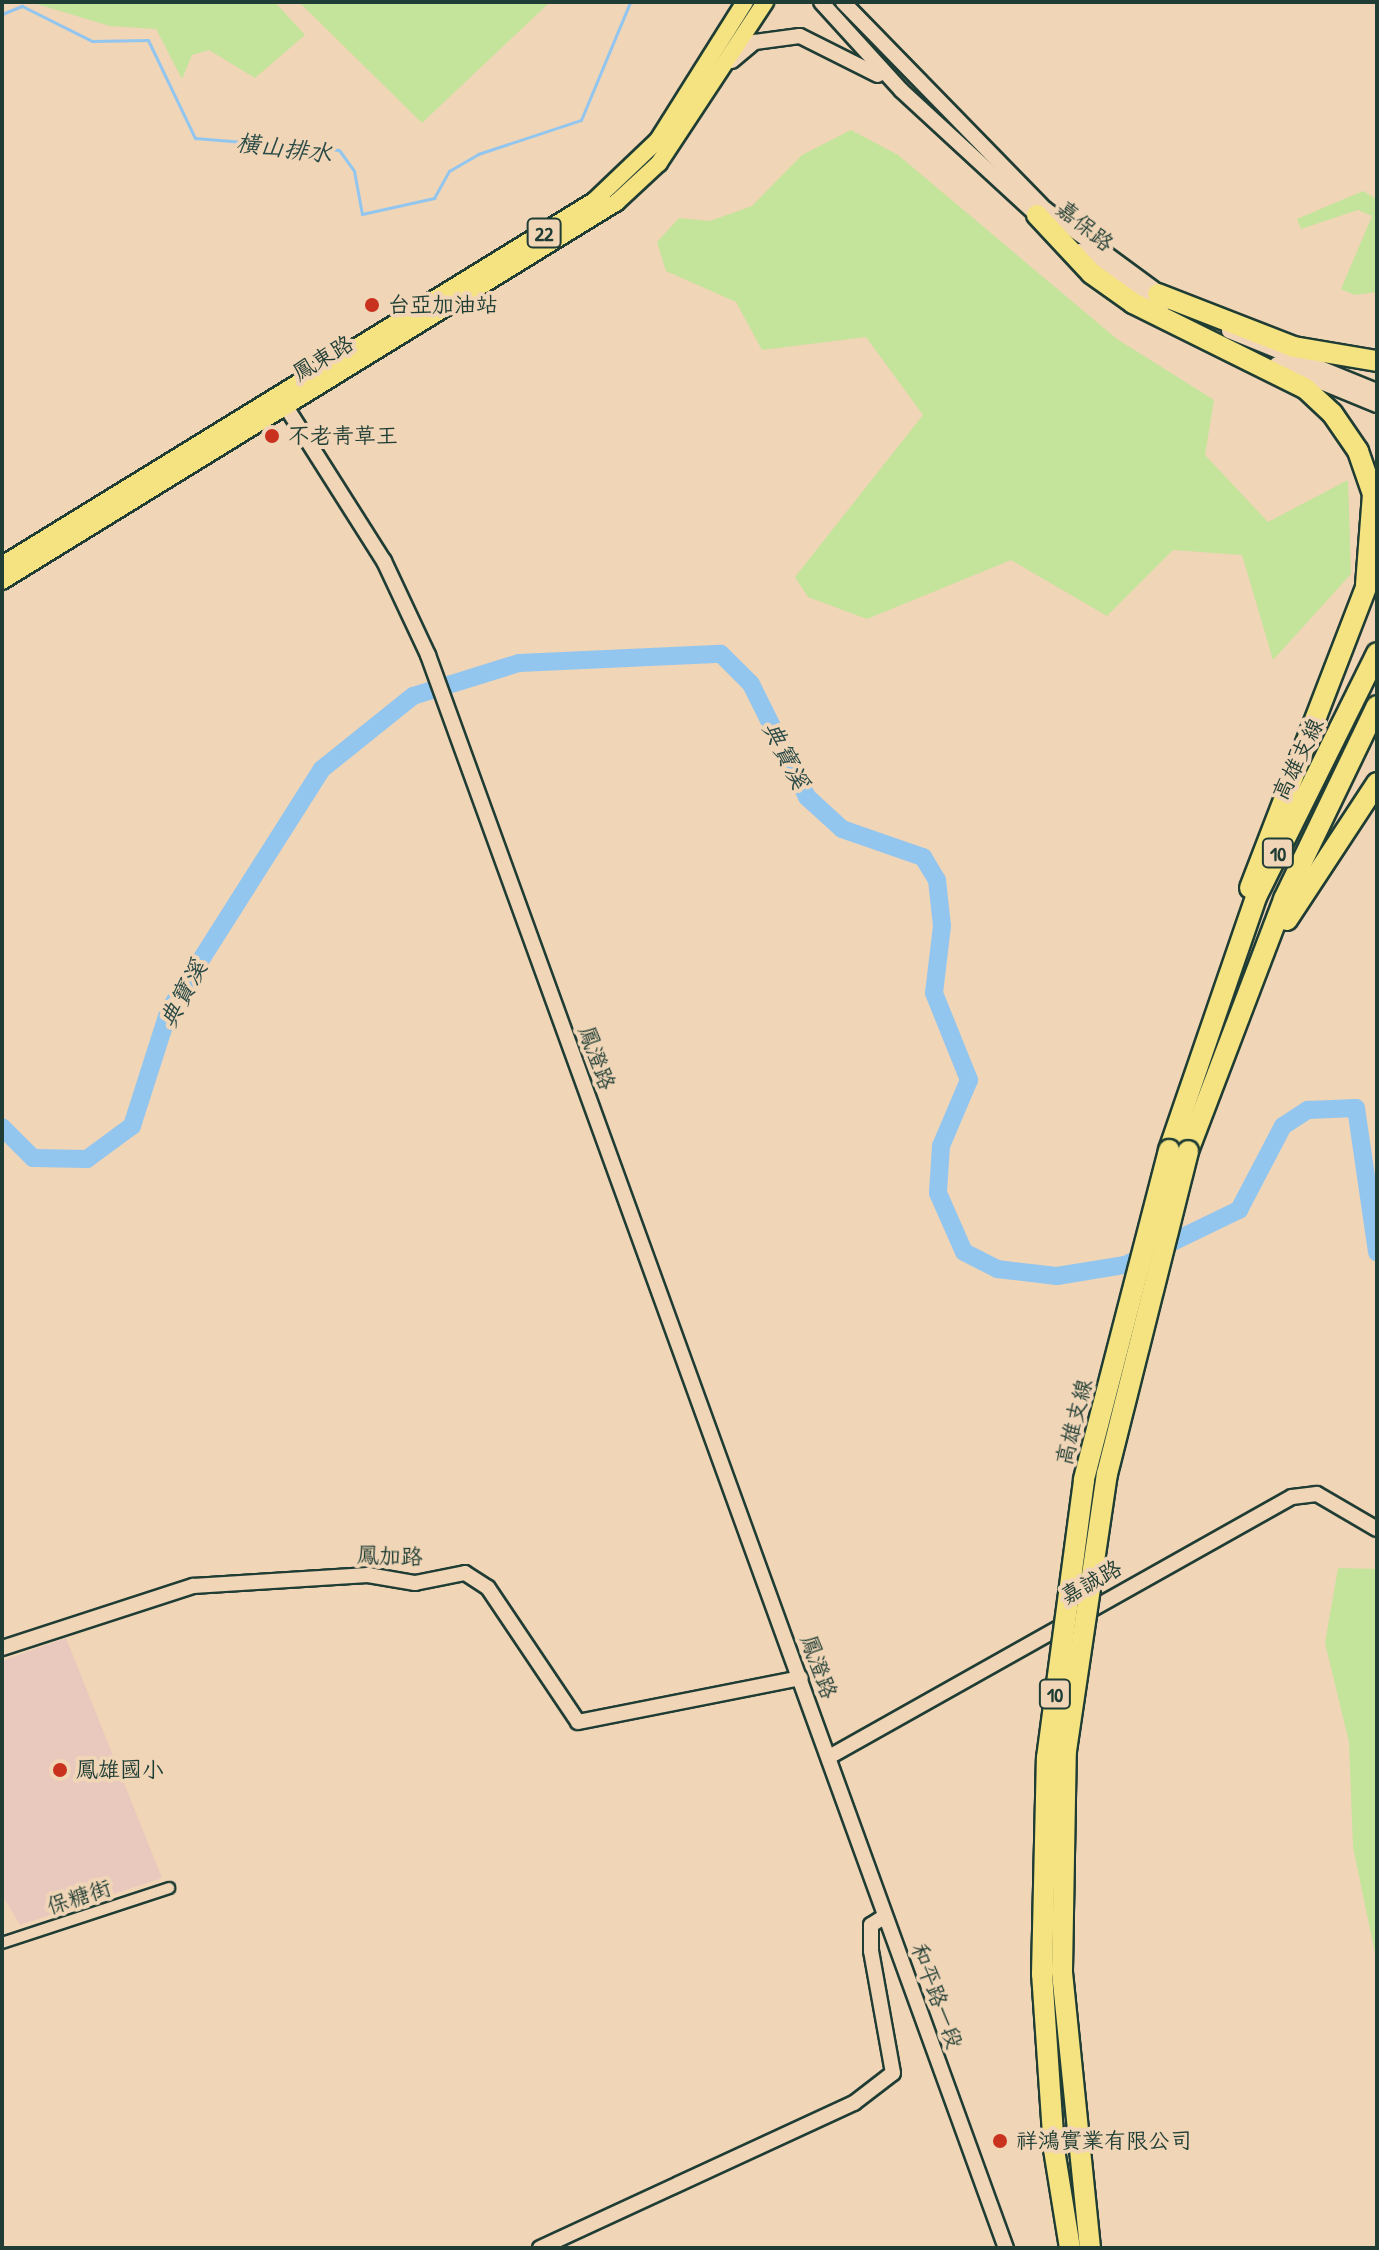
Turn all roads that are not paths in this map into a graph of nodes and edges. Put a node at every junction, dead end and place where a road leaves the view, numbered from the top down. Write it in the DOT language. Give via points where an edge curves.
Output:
graph roads {
  1 [pos="745,2"];
  2 [pos="765,2"];
  3 [pos="821,2"];
  4 [pos="845,2"];
  5 [pos="713,87"];
  6 [pos="901,90"];
  7 [pos="1037,215"];
  8 [pos="526,252"];
  9 [pos="1158,294"];
  10 [pos="1377,361"];
  11 [pos="1377,391"];
  12 [pos="282,401"];
  13 [pos="1377,405"];
  14 [pos="1377,562"];
  15 [pos="2,565"];
  16 [pos="2,581"];
  17 [pos="1366,586"];
  18 [pos="1377,653"];
  19 [pos="1377,706"];
  20 [pos="1377,783"];
  21 [pos="1258,968"];
  22 [pos="1199,1061"];
  23 [pos="1178,1151"];
  24 [pos="1377,1529"];
  25 [pos="2,1648"];
  26 [pos="801,1678"];
  27 [pos="829,1757"];
  28 [pos="169,1888"];
  29 [pos="884,1917"];
  30 [pos="2,1943"];
  31 [pos="540,2248"];
  32 [pos="1006,2248"];
  33 [pos="1070,2248"];
  34 [pos="1090,2248"];
  1 -- 8 [label="main road, 鳳東路 / 22" via="632,168"];
  2 -- 5 [label="main road, 鳳東路 / 22"];
  3 -- 6 [label="street, 嘉保路"];
  4 -- 9 [label="street, 嘉保路" via="1045,209"];
  5 -- 6 [label="street" via="746,47 789,35 823,43"];
  5 -- 8 [label="main road, 鳳東路 / 22" via="642,179"];
  6 -- 7 [label="street, 嘉保路"];
  7 -- 13 [label="street, 嘉保路" via="1174,316"];
  7 -- 17 [label="highway" via="1091,273 1133,303 1284,377 1332,413 1358,451 1373,494"];
  8 -- 12 [label="main road, 鳳東路 / 22"];
  9 -- 10 [label="highway" via="1294,347"];
  9 -- 11 [label="street, 嘉保路" via="1262,347"];
  12 -- 15 [label="main road, 鳳東路 / 22"];
  12 -- 16 [label="main road, 鳳東路 / 22"];
  12 -- 26 [label="street, 鳳澄路" via="384,561 428,655"];
  14 -- 17 [label="highway"];
  17 -- 22 [label="highway" via="1259,859"];
  18 -- 22 [label="highway, 高雄支線 / 10" via="1257,895"];
  19 -- 21 [label="highway, 高雄支線 / 10"];
  20 -- 21 [label="highway"];
  21 -- 23 [label="highway, 高雄支線 / 10"];
  22 -- 23 [label="highway, 高雄支線 / 10"];
  23 -- 33 [label="highway, 高雄支線 / 10, bridge" via="1084,1479 1047,1758 1042,1974 1054,2149"];
  23 -- 34 [label="highway, 高雄支線 / 10, bridge" via="1107,1474 1066,1751 1062,1970"];
  24 -- 27 [label="street, 嘉誠路" via="1317,1494 1292,1497"];
  25 -- 26 [label="street, 鳳加路" via="193,1586 368,1575 415,1583 465,1573 488,1588 578,1722"];
  26 -- 27 [label="street, 鳳澄路"];
  27 -- 29 [label="street, 和平路一段"];
  28 -- 30 [label="street, 保糖街"];
  29 -- 31 [label="street" via="871,1925 871,1951 893,2073 854,2103"];
  29 -- 32 [label="street, 和平路一段"];
}
